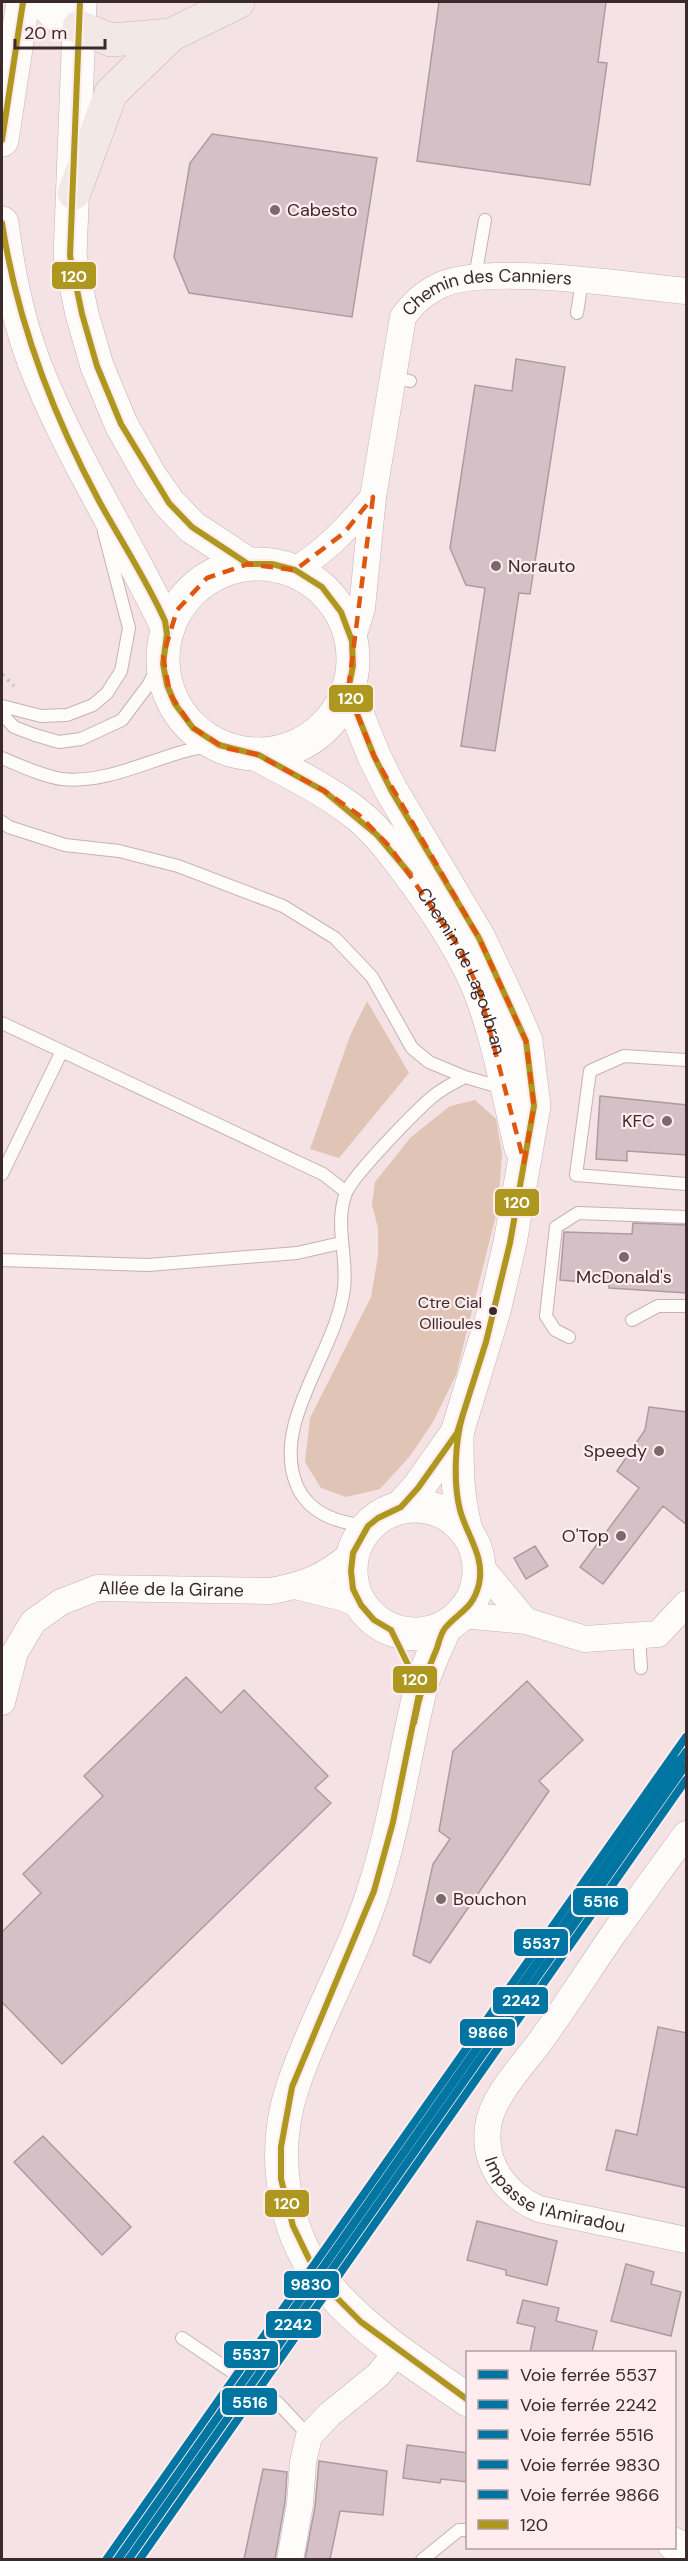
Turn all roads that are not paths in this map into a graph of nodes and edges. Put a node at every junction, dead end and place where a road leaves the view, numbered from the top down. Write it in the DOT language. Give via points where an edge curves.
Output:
graph roads {
  1 [pos="22,2"];
  2 [pos="43,2"];
  3 [pos="237,2"];
  4 [pos="80,14"];
  5 [pos="171,36"];
  6 [pos="2,140"];
  7 [pos="74,193"];
  8 [pos="485,220"];
  9 [pos="2,223"];
  10 [pos="475,277"];
  11 [pos="582,281"];
  12 [pos="687,291"];
  13 [pos="577,313"];
  14 [pos="373,497"];
  15 [pos="98,499"];
  16 [pos="248,564"];
  17 [pos="295,570"];
  18 [pos="352,641"];
  19 [pos="165,643"];
  20 [pos="348,691"];
  21 [pos="2,706"];
  22 [pos="2,714"];
  23 [pos="225,748"];
  24 [pos="256,754"];
  25 [pos="2,758"];
  26 [pos="2,822"];
  27 [pos="2,1023"];
  28 [pos="62,1051"];
  29 [pos="687,1060"];
  30 [pos="465,1077"];
  31 [pos="507,1089"];
  32 [pos="524,1161"];
  33 [pos="2,1174"];
  34 [pos="687,1184"];
  35 [pos="346,1192"];
  36 [pos="687,1217"];
  37 [pos="341,1244"];
  38 [pos="2,1260"];
  39 [pos="687,1306"];
  40 [pos="632,1320"];
  41 [pos="569,1337"];
  42 [pos="457,1433"];
  43 [pos="401,1507"];
  44 [pos="466,1530"];
  45 [pos="360,1540"];
  46 [pos="480,1566"];
  47 [pos="296,1586"];
  48 [pos="687,1604"];
  49 [pos="361,1605"];
  50 [pos="526,1621"];
  51 [pos="454,1622"];
  52 [pos="391,1630"];
  53 [pos="639,1636"];
  54 [pos="641,1668"];
  55 [pos="420,1689"];
  56 [pos="2,1702"];
  57 [pos="687,1834"];
  58 [pos="687,2240"];
  59 [pos="182,2338"];
  60 [pos="398,2351"];
  61 [pos="466,2399"];
  62 [pos="309,2436"];
  63 [pos="466,2530"];
  64 [pos="290,2559"];
  65 [pos="422,2559"];
  1 -- 6 [label="main road"];
  2 -- 4 [label="main road" via="56,15"];
  3 -- 5 [label="highway"];
  4 -- 5 [label="highway" via="111,40"];
  4 -- 7 [label="main road"];
  5 -- 7 [label="highway" via="111,93"];
  7 -- 16 [label="main road" via="70,256 97,366 121,424 169,503 192,526"];
  8 -- 10 [label="lane"];
  9 -- 15 [label="main road" via="6,262 34,363"];
  10 -- 11 [label="street, Chemin des Canniers"];
  10 -- 14 [label="street, Chemin des Canniers" via="442,284 417,298 403,317 401,379"];
  11 -- 12 [label="street, Chemin des Canniers"];
  11 -- 13 [label="lane"];
  14 -- 17 [label="street, Chemin des Canniers" via="344,533"];
  14 -- 18 [label="street, Chemin des Canniers" via="362,608"];
  15 -- 19 [label="main road" via="141,574"];
  15 -- 21 [label="lane" via="129,628 121,671 107,693 93,705 67,716 41,716"];
  16 -- 17 [label="main road" via="272,564"];
  16 -- 19 [label="main road" via="207,578 190,592 177,610"];
  17 -- 18 [label="main road" via="321,587 341,612"];
  18 -- 20 [label="main road" via="354,666"];
  19 -- 22 [label="lane" via="150,684 122,720 81,739 59,742 35,735 14,727"];
  19 -- 23 [label="main road" via="167,685 179,711 200,733"];
  20 -- 24 [label="main road" via="322,730 280,751"];
  20 -- 32 [label="main road, Chemin de Lagoubran" via="391,790 479,938 526,1041 534,1106"];
  23 -- 24 [label="main road"];
  23 -- 25 [label="lane" via="195,749 111,774 63,779"];
  24 -- 31 [label="main road, Chemin de Lagoubran" via="323,790 359,815 390,847 457,944 479,989"];
  26 -- 30 [label="lane" via="65,845 119,851 178,866 283,906 334,938 372,977 412,1048 429,1062"];
  27 -- 28 [label="lane"];
  28 -- 33 [label="lane"];
  28 -- 35 [label="lane" via="323,1174"];
  29 -- 34 [label="lane" via="624,1056 590,1071 576,1175"];
  30 -- 31 [label="lane"];
  30 -- 35 [label="lane" via="430,1099"];
  31 -- 32 [label="main road, Chemin de Lagoubran"];
  32 -- 42 [label="main road, Chemin de Lagoubran" via="494,1311"];
  35 -- 37 [label="lane"];
  36 -- 41 [label="lane" via="578,1213 556,1227 546,1316 555,1330"];
  37 -- 38 [label="lane" via="297,1253 148,1265"];
  37 -- 45 [label="lane" via="344,1288 295,1422 289,1449 291,1473 302,1497"];
  39 -- 40 [label="lane" via="658,1306"];
  42 -- 43 [label="main road, Chemin de Lagoubran"];
  42 -- 44 [label="main road, Chemin de Lagoubran" via="459,1507"];
  43 -- 44 [label="main road" via="437,1509"];
  43 -- 45 [label="main road" via="389,1511"];
  44 -- 46 [label="main road" via="476,1547"];
  45 -- 47 [label="street, Allée de la Girane" via="328,1574"];
  45 -- 49 [label="main road" via="351,1571 353,1589"];
  46 -- 50 [label="street"];
  46 -- 51 [label="main road" via="473,1601"];
  47 -- 49 [label="street, Allée de la Girane"];
  47 -- 56 [label="street, Allée de la Girane" via="271,1591 97,1588 60,1602 33,1622 15,1652"];
  48 -- 53 [label="street" via="658,1634"];
  49 -- 52 [label="main road" via="374,1620"];
  50 -- 51 [label="street"];
  50 -- 53 [label="street" via="585,1639"];
  51 -- 52 [label="main road" via="428,1634"];
  51 -- 55 [label="main road"];
  52 -- 55 [label="main road"];
  53 -- 54 [label="lane"];
  55 -- 60 [label="main road" via="393,1822 374,1891 292,2087 281,2147 281,2179 293,2226 309,2259 328,2289"];
  57 -- 58 [label="street, Impasse l'Amiradou" via="504,2088 488,2126 489,2160 506,2188 524,2202 539,2209"];
  59 -- 62 [label="lane" via="278,2403"];
  60 -- 61 [label="main road"];
  60 -- 62 [label="street" via="378,2375"];
  62 -- 64 [label="street"];
  63 -- 65 [label="lane" via="459,2530"];
}
